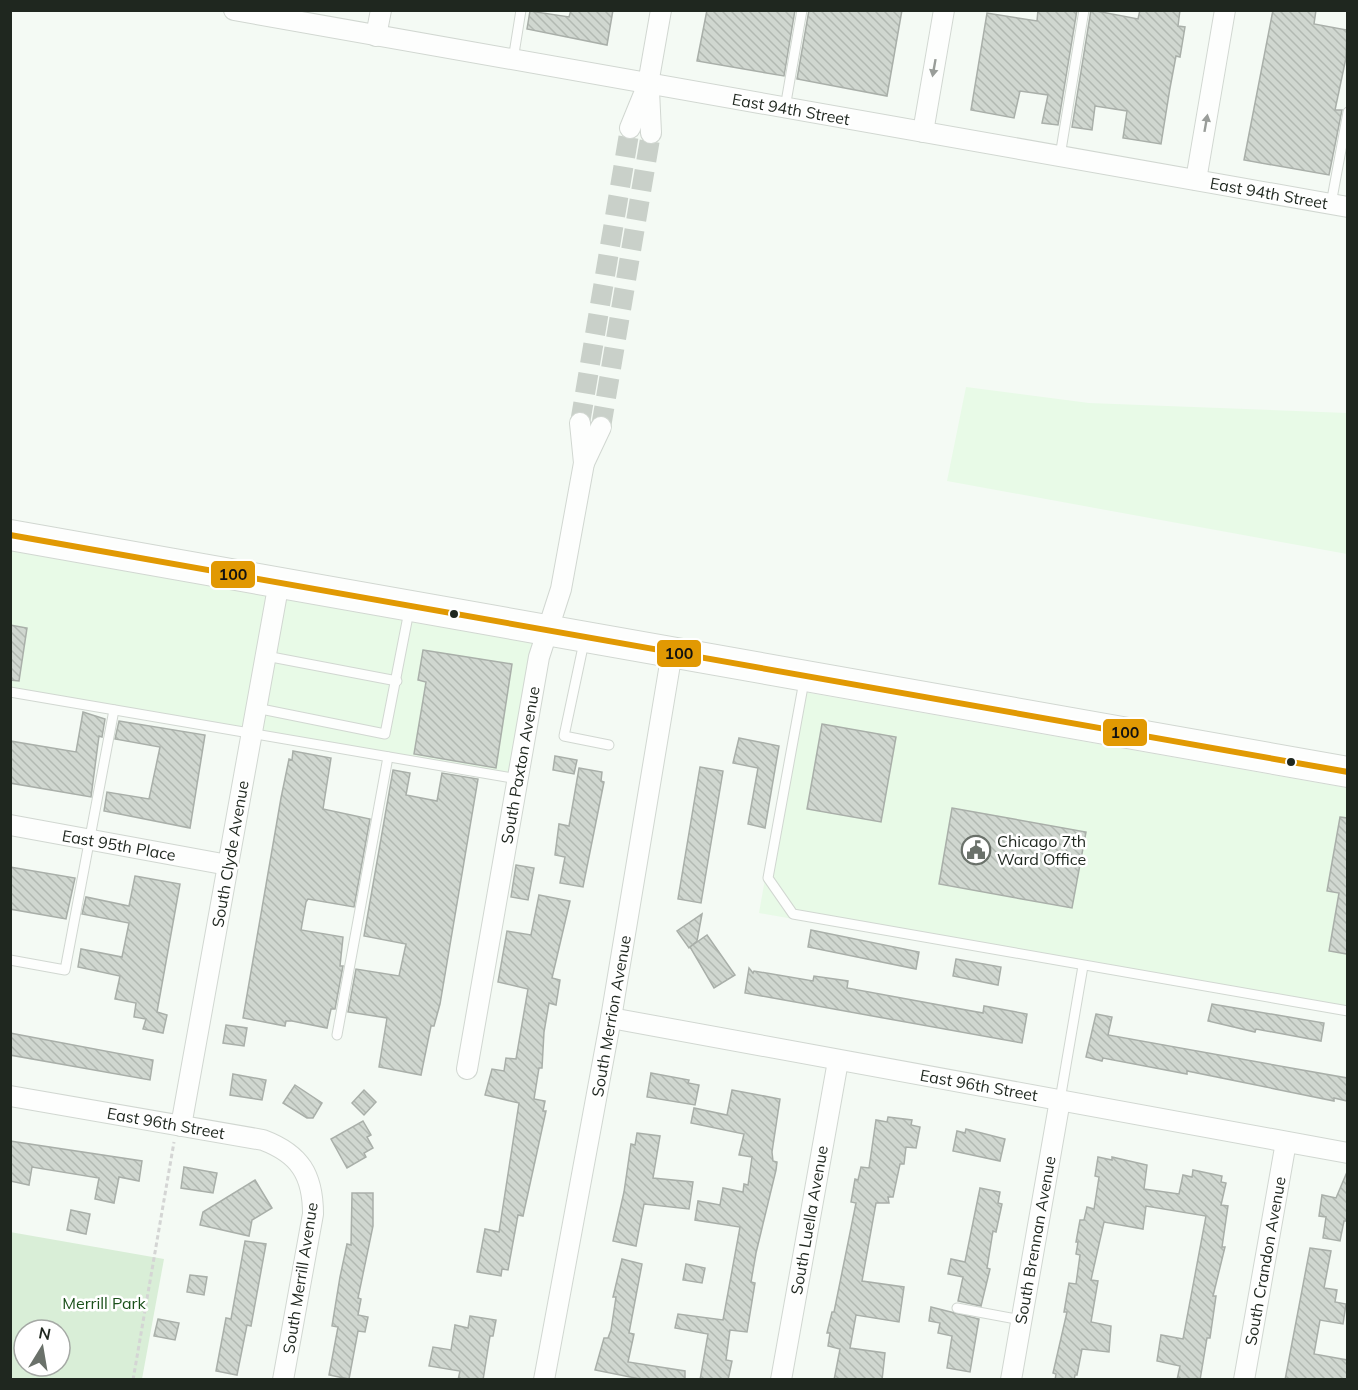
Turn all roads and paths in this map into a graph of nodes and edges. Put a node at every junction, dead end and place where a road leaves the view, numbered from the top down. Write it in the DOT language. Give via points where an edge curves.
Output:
graph roads {
  1 [pos="381,10"];
  2 [pos="521,10"];
  3 [pos="661,10"];
  4 [pos="802,10"];
  5 [pos="944,10"];
  6 [pos="1084,10"];
  7 [pos="1225,10"];
  8 [pos="238,11"];
  9 [pos="376,36"];
  10 [pos="513,60"];
  11 [pos="648,84"];
  12 [pos="785,108"];
  13 [pos="1347,112"];
  14 [pos="630,128"];
  15 [pos="923,132"];
  16 [pos="651,133"];
  17 [pos="1060,156"];
  18 [pos="1196,180"];
  19 [pos="1339,206"];
  20 [pos="580,423"];
  21 [pos="601,427"];
  22 [pos="584,463"];
  23 [pos="10,535"];
  24 [pos="279,582"];
  25 [pos="410,606"];
  26 [pos="548,630"];
  27 [pos="585,637"];
  28 [pos="672,652"];
  29 [pos="266,656"];
  30 [pos="804,676"];
  31 [pos="397,681"];
  32 [pos="10,692"];
  33 [pos="256,708"];
  34 [pos="114,710"];
  35 [pos="252,734"];
  36 [pos="609,745"];
  37 [pos="388,757"];
  38 [pos="1347,772"];
  39 [pos="518,779"];
  40 [pos="10,825"];
  41 [pos="90,840"];
  42 [pos="228,865"];
  43 [pos="10,960"];
  44 [pos="1083,966"];
  45 [pos="1347,1011"];
  46 [pos="611,1018"];
  47 [pos="337,1035"];
  48 [pos="838,1060"];
  49 [pos="467,1069"];
  50 [pos="10,1096"];
  51 [pos="1060,1100"];
  52 [pos="178,1132"];
  53 [pos="1286,1142"];
  54 [pos="1347,1153"];
  55 [pos="308,1177"];
  56 [pos="957,1308"];
  57 [pos="1021,1320"];
  58 [pos="133,1380"];
  59 [pos="283,1380"];
  60 [pos="544,1380"];
  61 [pos="781,1380"];
  62 [pos="1011,1380"];
  63 [pos="1244,1380"];
  1 -- 9 [label="street"];
  2 -- 10 [label="lane"];
  3 -- 11 [label="street"];
  4 -- 12 [label="lane"];
  5 -- 15 [label="street, one-way"];
  6 -- 17 [label="lane"];
  18 -- 7 [label="street, one-way"];
  8 -- 9 [label="street, East 94th Street"];
  9 -- 10 [label="street, East 94th Street"];
  10 -- 11 [label="street, East 94th Street"];
  11 -- 12 [label="street, East 94th Street"];
  11 -- 14 [label="street"];
  11 -- 16 [label="street"];
  12 -- 15 [label="street, East 94th Street"];
  13 -- 19 [label="lane"];
  15 -- 17 [label="street, East 94th Street"];
  17 -- 18 [label="street, East 94th Street"];
  18 -- 19 [label="street, East 94th Street"];
  20 -- 22 [label="street, South Paxton Avenue"];
  21 -- 22 [label="street, South Paxton Avenue"];
  22 -- 26 [label="street, South Paxton Avenue" via="561,589"];
  23 -- 24 [label="main road"];
  24 -- 25 [label="main road"];
  24 -- 29 [label="street, South Clyde Avenue"];
  25 -- 26 [label="main road"];
  25 -- 31 [label="lane"];
  26 -- 27 [label="main road"];
  26 -- 39 [label="street, South Paxton Avenue" via="539,657"];
  27 -- 28 [label="main road"];
  27 -- 36 [label="lane" via="564,736"];
  28 -- 30 [label="main road"];
  28 -- 46 [label="street, South Merrion Avenue"];
  29 -- 31 [label="lane"];
  29 -- 33 [label="street, South Clyde Avenue"];
  30 -- 38 [label="main road"];
  30 -- 44 [label="lane" via="768,878 793,914"];
  31 -- 33 [label="lane" via="385,734"];
  32 -- 34 [label="lane"];
  33 -- 35 [label="street, South Clyde Avenue"];
  34 -- 35 [label="lane"];
  34 -- 41 [label="lane"];
  35 -- 37 [label="lane"];
  35 -- 42 [label="street, South Clyde Avenue"];
  37 -- 39 [label="lane"];
  37 -- 47 [label="lane"];
  39 -- 49 [label="street, South Paxton Avenue"];
  40 -- 41 [label="street, East 95th Place"];
  41 -- 42 [label="street, East 95th Place"];
  41 -- 43 [label="lane" via="65,970"];
  42 -- 52 [label="street, South Clyde Avenue"];
  44 -- 45 [label="lane"];
  44 -- 51 [label="lane"];
  46 -- 48 [label="street, East 96th Street"];
  46 -- 60 [label="street, South Merrion Avenue"];
  48 -- 51 [label="street, East 96th Street"];
  48 -- 61 [label="street, South Luella Avenue"];
  50 -- 52 [label="street, East 96th Street"];
  51 -- 53 [label="street, East 96th Street"];
  51 -- 57 [label="street, South Brennan Avenue"];
  52 -- 55 [label="street, East 96th Street" via="263,1140 283,1148"];
  52 -- 58 [label="path"];
  53 -- 54 [label="street, East 96th Street"];
  53 -- 63 [label="street, South Crandon Avenue"];
  55 -- 59 [label="street, South Merrill Avenue" via="313,1214"];
  56 -- 57 [label="lane"];
  57 -- 62 [label="street, South Brennan Avenue"];
}
